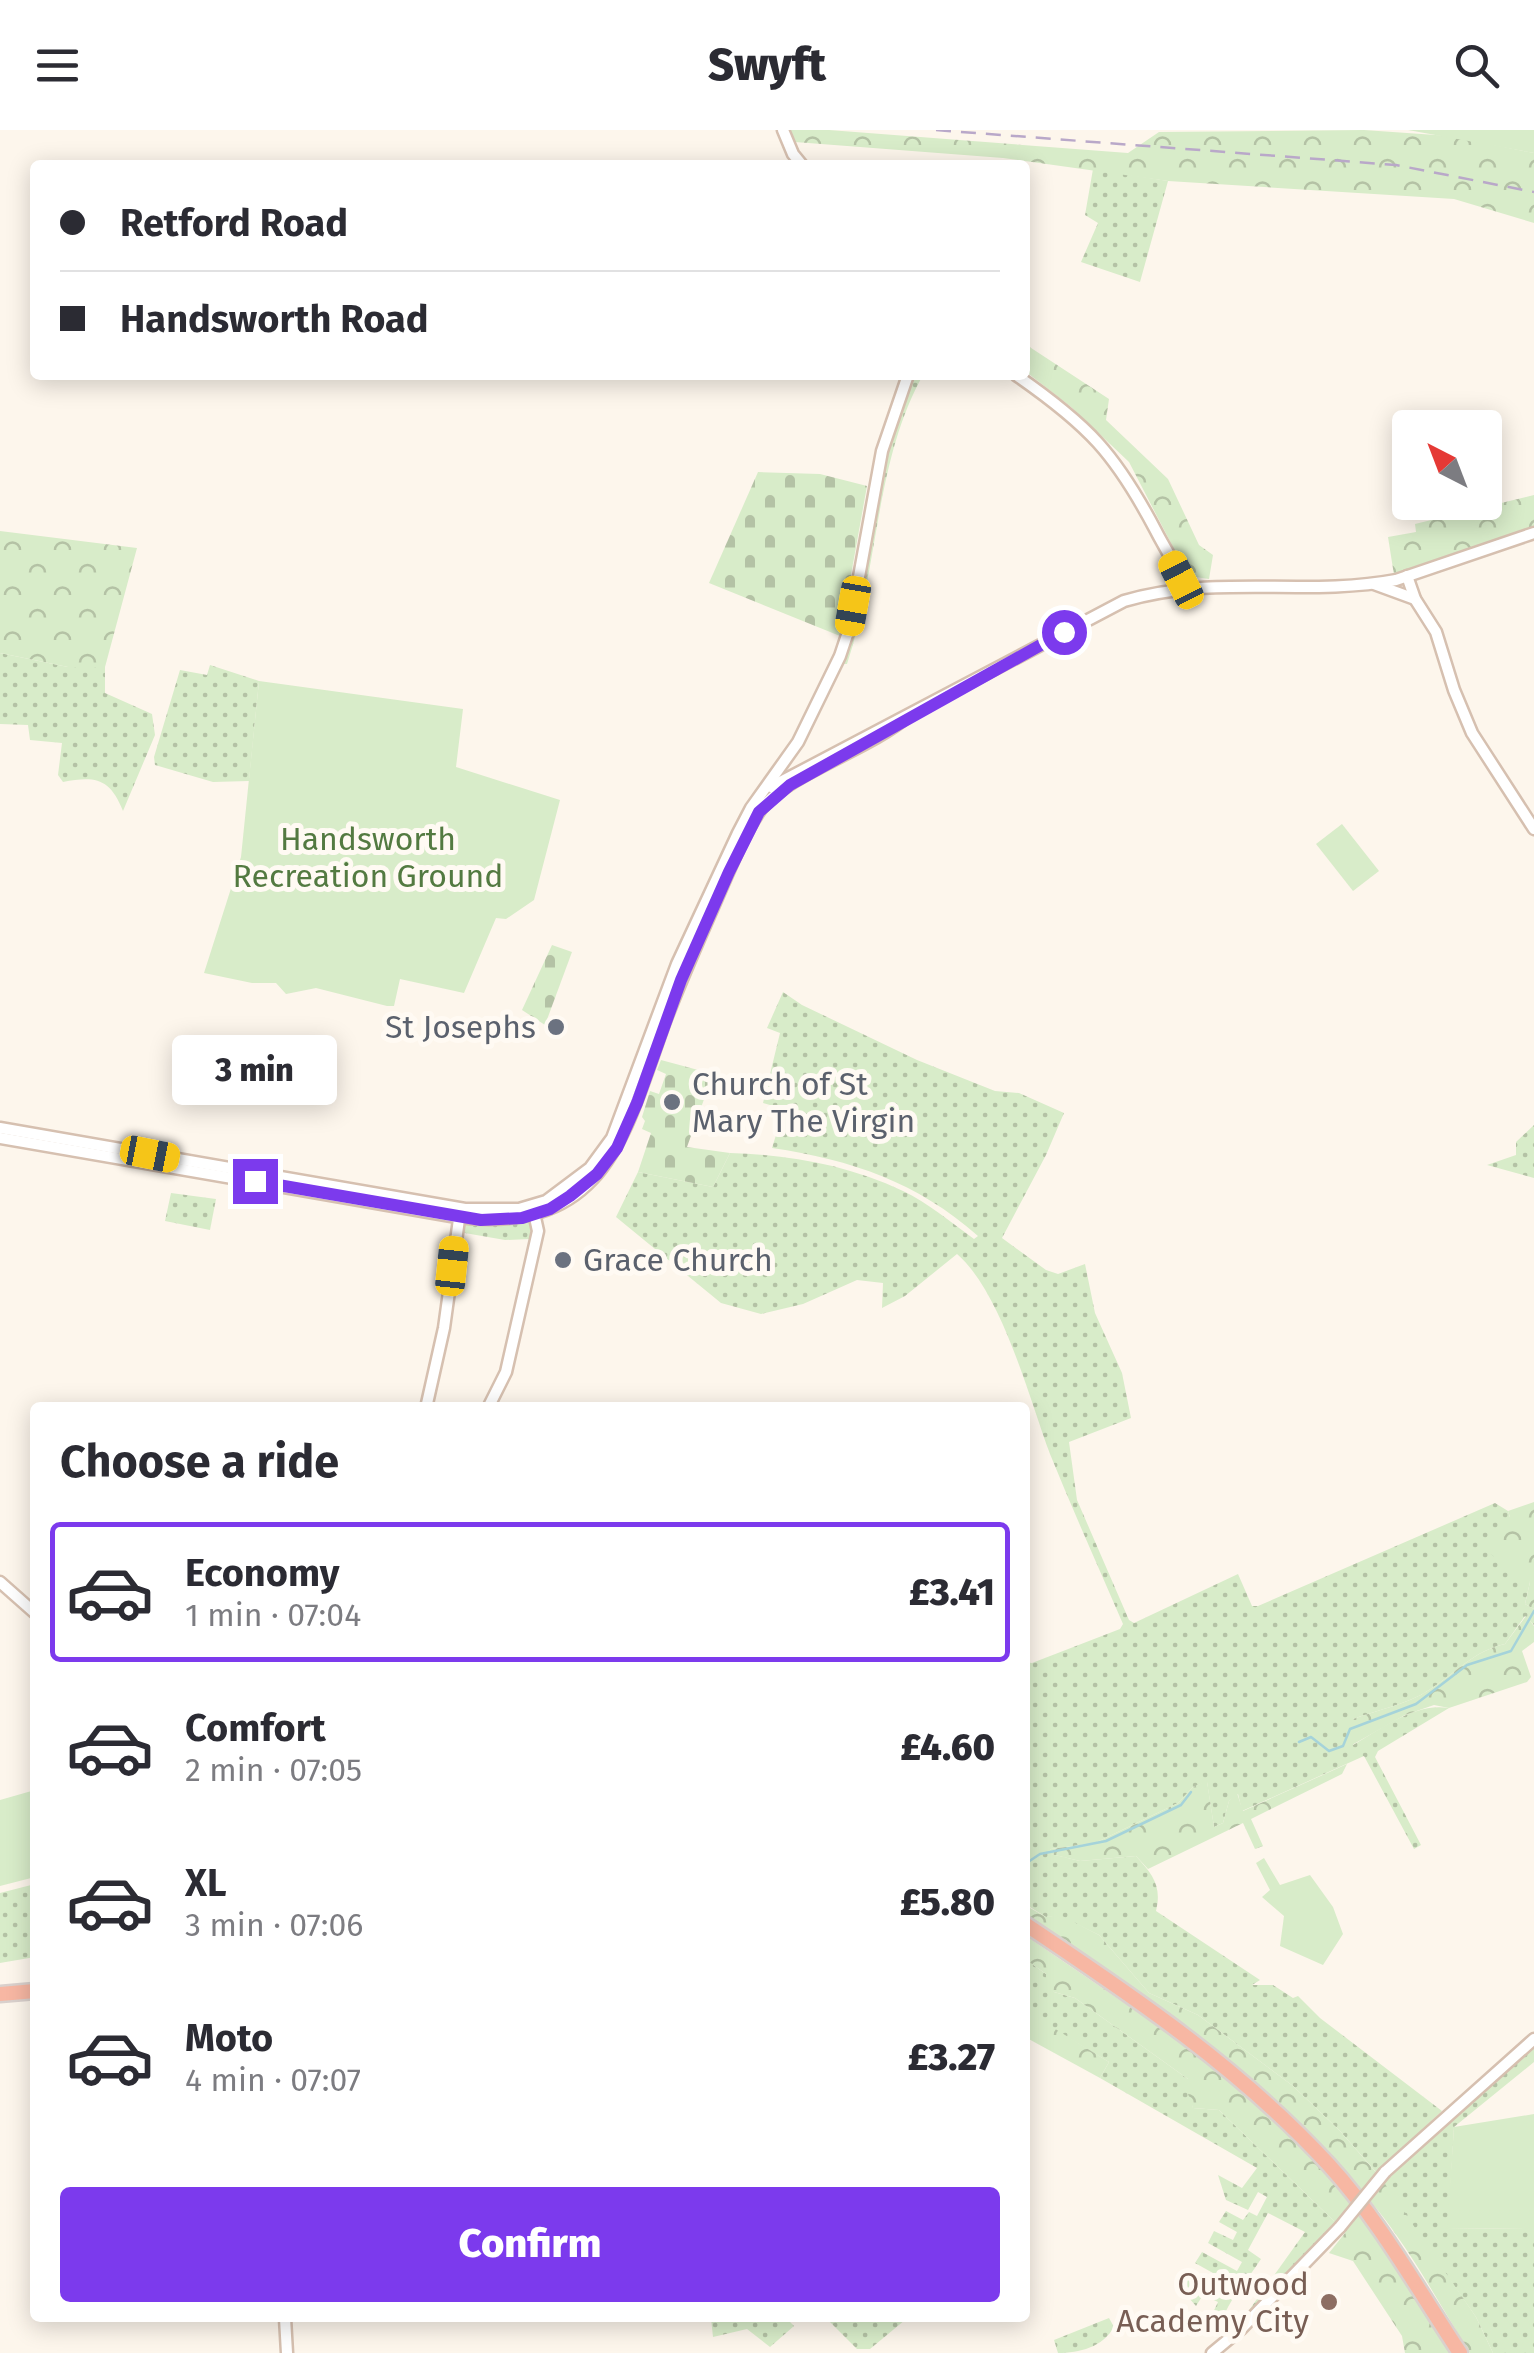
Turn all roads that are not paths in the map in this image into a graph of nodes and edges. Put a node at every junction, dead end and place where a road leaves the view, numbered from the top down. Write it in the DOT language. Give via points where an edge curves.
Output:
graph roads {
  1 [pos="784,130"];
  2 [pos="799,160"];
  3 [pos="906,380"];
  4 [pos="1023,380"];
  5 [pos="1534,533"];
  6 [pos="1402,578"];
  7 [pos="1373,584"];
  8 [pos="1183,588"];
  9 [pos="1412,597"];
  10 [pos="908,716"];
  11 [pos="798,747"];
  12 [pos="812,763"];
  13 [pos="782,765"];
  14 [pos="788,779"];
  15 [pos="766,791"];
  16 [pos="1534,829"];
  17 [pos="677,978"];
  18 [pos="0,1128"];
  19 [pos="0,1138"];
  20 [pos="216,1170"];
  21 [pos="531,1211"];
  22 [pos="461,1213"];
  23 [pos="427,1402"];
  24 [pos="491,1402"];
  25 [pos="0,1582"];
  26 [pos="30,1609"];
  27 [pos="1030,1928"];
  28 [pos="30,1991"];
  29 [pos="0,1994"];
  30 [pos="1534,2038"];
  31 [pos="285,2322"];
  32 [pos="287,2353"];
  33 [pos="1212,2353"];
  34 [pos="1460,2353"];
  1 -- 2 [label="main road"];
  3 -- 11 [label="main road" via="873,490 845,642"];
  4 -- 8 [label="main road" via="1109,452"];
  5 -- 6 [label="main road"];
  6 -- 7 [label="main road"];
  6 -- 9 [label="main road"];
  7 -- 8 [label="main road"];
  7 -- 9 [label="main road"];
  8 -- 10 [label="main road" via="1106,609"];
  9 -- 16 [label="main road" via="1436,632 1472,733"];
  10 -- 12 [label="main road"];
  10 -- 14 [label="main road" via="891,731"];
  11 -- 12 [label="main road"];
  11 -- 13 [label="main road"];
  11 -- 14 [label="main road"];
  12 -- 14 [label="main road"];
  13 -- 14 [label="main road"];
  13 -- 15 [label="main road"];
  14 -- 15 [label="main road"];
  14 -- 17 [label="main road" via="755,818"];
  15 -- 17 [label="main road" via="745,818"];
  17 -- 21 [label="main road" via="612,1138 568,1192"];
  18 -- 20 [label="main road"];
  19 -- 20 [label="main road"];
  20 -- 22 [label="main road"];
  21 -- 22 [label="main road" via="502,1220"];
  21 -- 24 [label="main road" via="538,1230 506,1372"];
  22 -- 23 [label="main road"];
  25 -- 26 [label="main road"];
  27 -- 34 [label="highway" via="1264,2099 1364,2209"];
  28 -- 29 [label="highway"];
  30 -- 33 [label="main road, bridge" via="1386,2172"];
  31 -- 32 [label="main road"];
}
